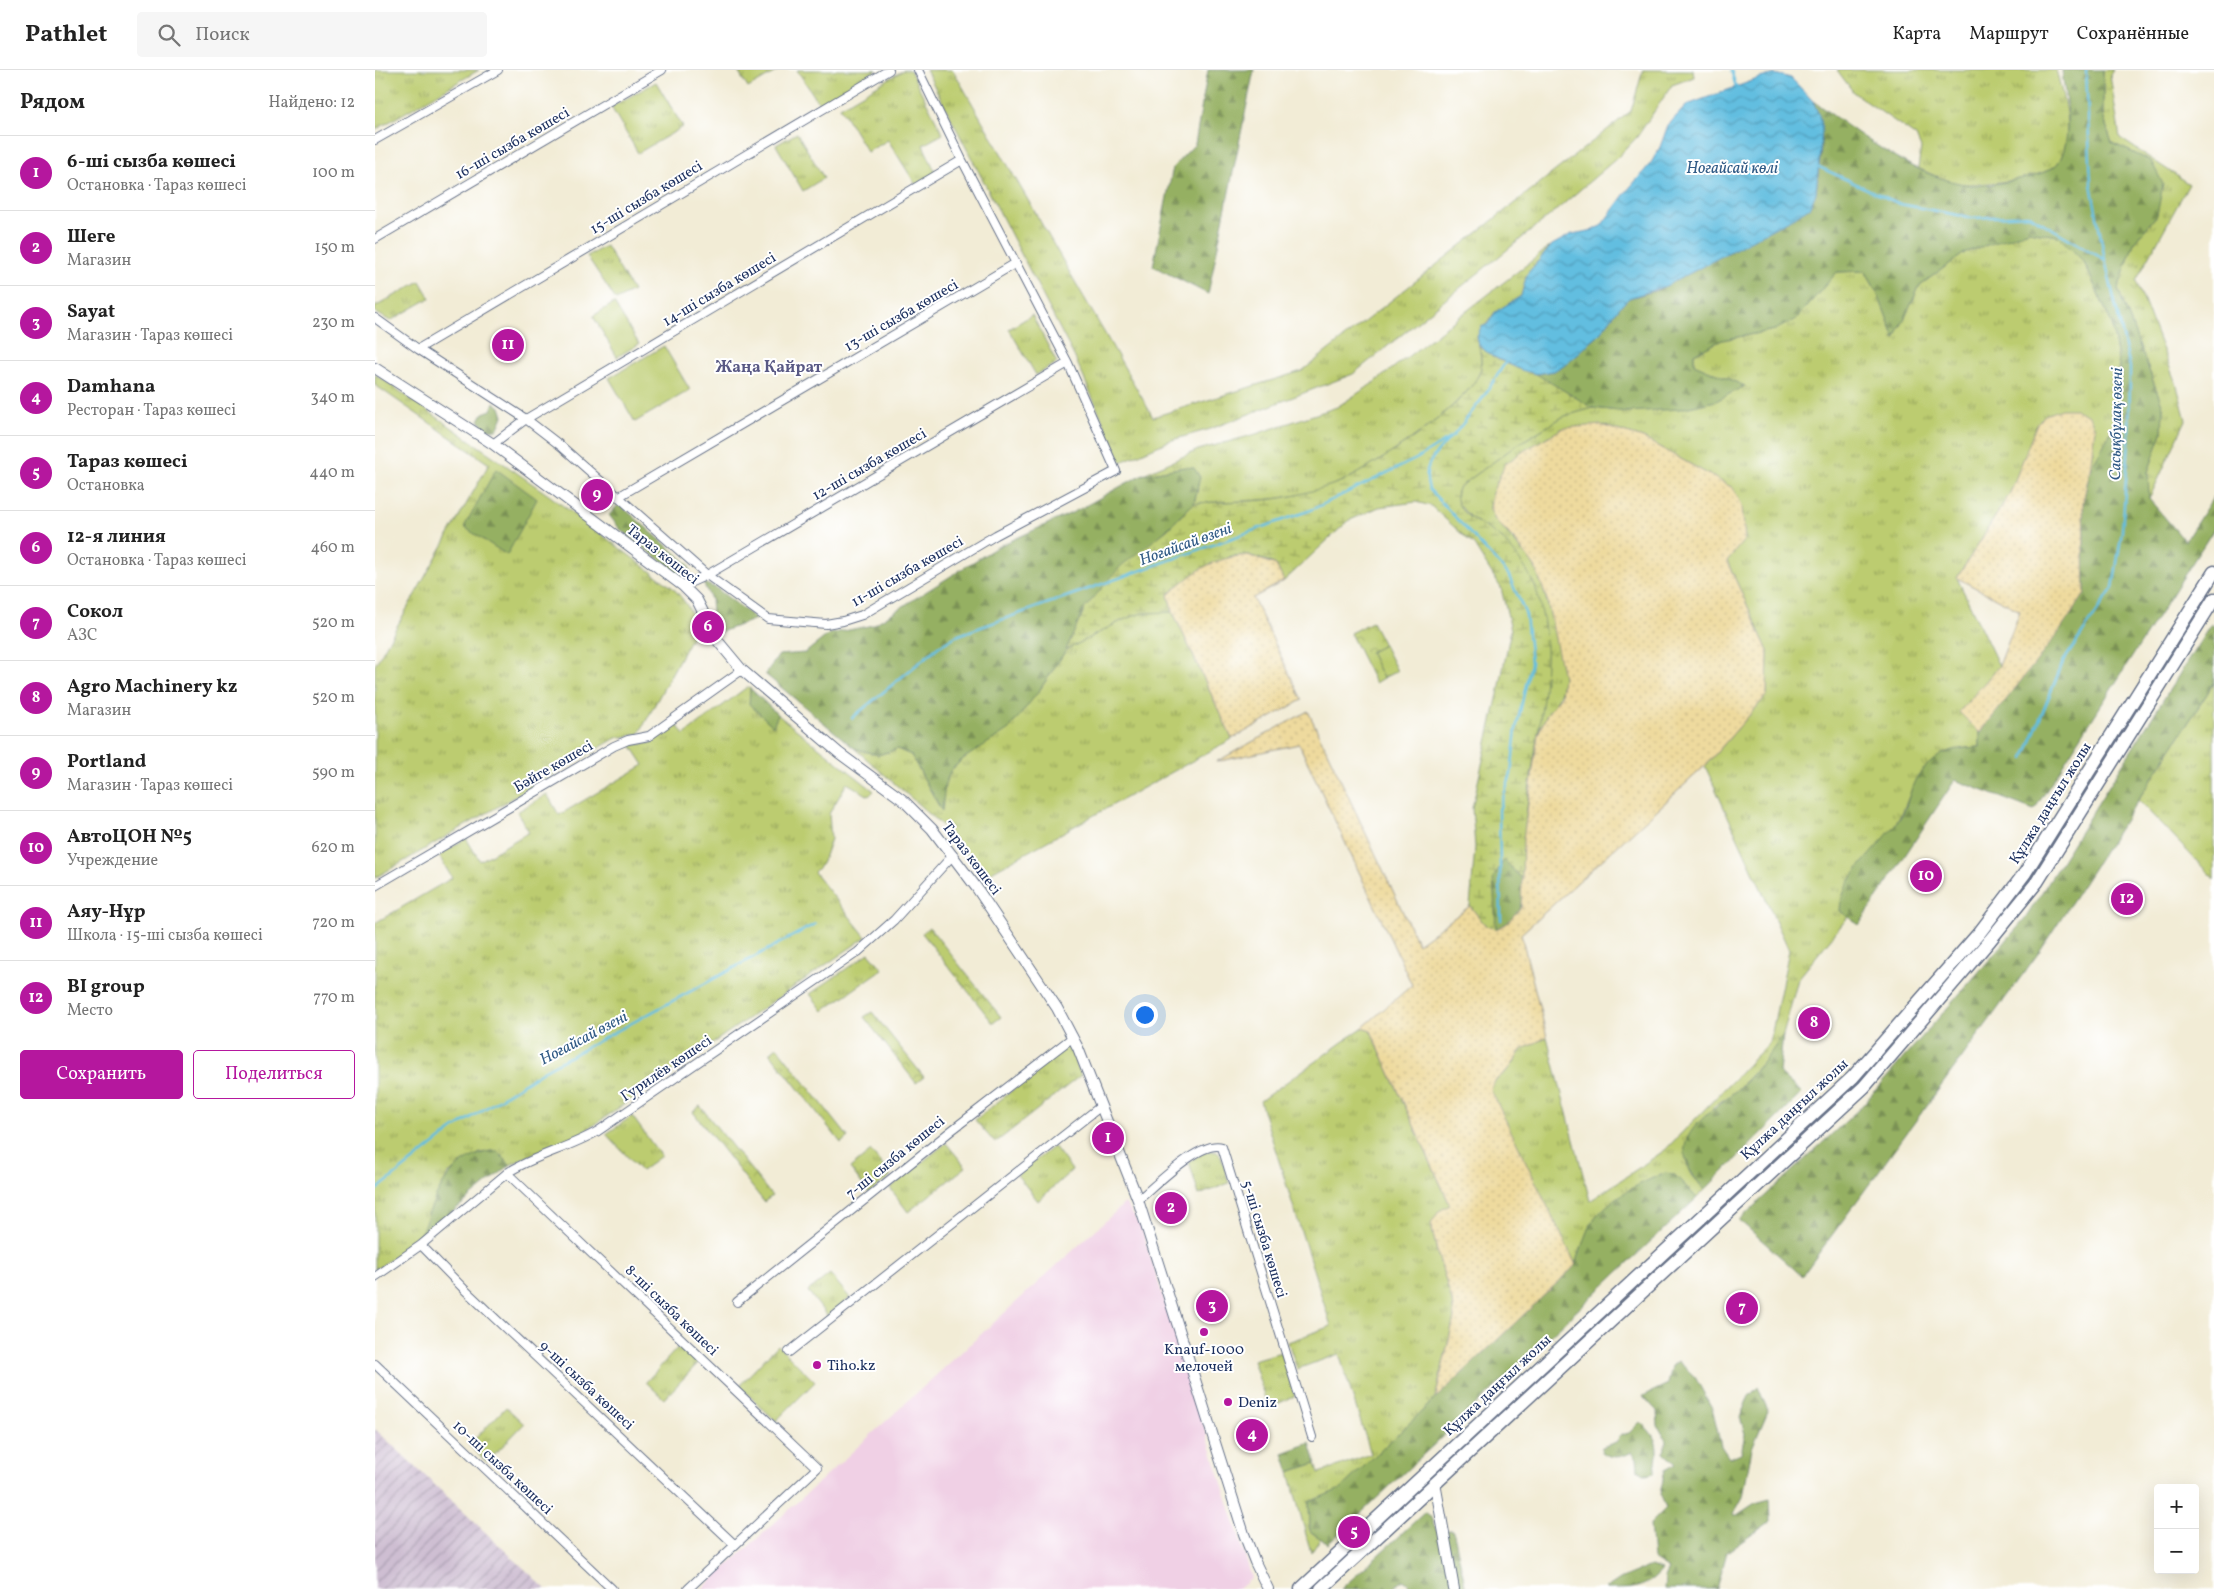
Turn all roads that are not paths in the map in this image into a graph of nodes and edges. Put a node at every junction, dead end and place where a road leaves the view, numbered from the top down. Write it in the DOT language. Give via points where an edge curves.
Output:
graph roads {
  1 [pos="498,70"];
  2 [pos="662,70"];
  3 [pos="889,70"];
  4 [pos="918,70"];
  5 [pos="375,140"];
  6 [pos="962,160"];
  7 [pos="375,239"];
  8 [pos="1016,263"];
  9 [pos="375,318"];
  10 [pos="418,349"];
  11 [pos="1068,363"];
  12 [pos="375,368"];
  13 [pos="526,419"];
  14 [pos="493,444"];
  15 [pos="618,496"];
  16 [pos="2214,572"];
  17 [pos="707,575"];
  18 [pos="683,586"];
  19 [pos="2214,599"];
  20 [pos="742,670"];
  21 [pos="953,854"];
  22 [pos="375,886"];
  23 [pos="1073,1037"];
  24 [pos="1101,1106"];
  25 [pos="507,1173"];
  26 [pos="1138,1200"];
  27 [pos="421,1245"];
  28 [pos="375,1278"];
  29 [pos="737,1302"];
  30 [pos="789,1352"];
  31 [pos="375,1364"];
  32 [pos="1312,1437"];
  33 [pos="1435,1484"];
  34 [pos="735,1545"];
  35 [pos="1263,1578"];
  36 [pos="1301,1587"];
  37 [pos="612,1589"];
  38 [pos="688,1589"];
  39 [pos="1268,1589"];
  40 [pos="1274,1589"];
  41 [pos="1321,1589"];
  42 [pos="1454,1589"];
  1 -- 5 [label="street"];
  2 -- 7 [label="street, 16-ші сызба көшесі"];
  3 -- 10 [label="street, 15-ші сызба көшесі"];
  4 -- 6 [label="street"];
  6 -- 8 [label="street"];
  6 -- 13 [label="street, 14-ші сызба көшесі"];
  8 -- 11 [label="street"];
  8 -- 15 [label="street, 13-ші сызба көшесі"];
  9 -- 10 [label="street, 11-ші сызба көшесі"];
  10 -- 13 [label="street, 11-ші сызба көшесі"];
  11 -- 17 [label="street, 12-ші сызба көшесі"];
  11 -- 17 [label="street, 11-ші сызба көшесі" via="1116,471 996,535 863,615 843,622 826,624 768,619"];
  12 -- 14 [label="street, Тараз көшесі"];
  13 -- 14 [label="street, 14-ші сызба көшесі"];
  13 -- 15 [label="street, 11-ші сызба көшесі"];
  14 -- 18 [label="street, Тараз көшесі"];
  15 -- 17 [label="street, 11-ші сызба көшесі"];
  16 -- 36 [label="main road, Құлжа даңғыл жолы" via="2025,873 1981,932 1853,1077"];
  17 -- 18 [label="street, 12-ші сызба көшесі"];
  18 -- 20 [label="street, Тараз көшесі" via="697,600 717,640"];
  19 -- 33 [label="main road, Құлжа даңғыл жолы" via="2037,882 1864,1087"];
  20 -- 21 [label="street, Тараз көшесі" via="839,753 903,800"];
  20 -- 22 [label="street, Бәйге көшесі" via="649,736 614,746"];
  21 -- 23 [label="street, Тараз көшесі" via="1043,986"];
  21 -- 25 [label="street, Гурилёв көшесі" via="894,920 858,952 598,1131"];
  23 -- 24 [label="street, Тараз көшесі"];
  23 -- 29 [label="street, 7-ші сызба көшесі"];
  24 -- 26 [label="street, Тараз көшесі"];
  24 -- 30 [label="street"];
  25 -- 27 [label="street, Гурилёв көшесі"];
  25 -- 34 [label="street, 8-ші сызба көшесі" via="817,1468"];
  26 -- 32 [label="street, 5-ші сызба көшесі" via="1197,1152 1214,1145 1222,1147"];
  26 -- 35 [label="street, Тараз көшесі" via="1244,1534"];
  27 -- 28 [label="street, Гурилёв көшесі"];
  27 -- 34 [label="street, 9-ші сызба көшесі"];
  31 -- 37 [label="street, 10-ші сызба көшесі"];
  33 -- 41 [label="main road, Құлжа даңғыл жолы"];
  33 -- 42 [label="street"];
  34 -- 38 [label="street"];
  35 -- 39 [label="street, Тараз көшесі"];
  35 -- 40 [label="street"];
}
